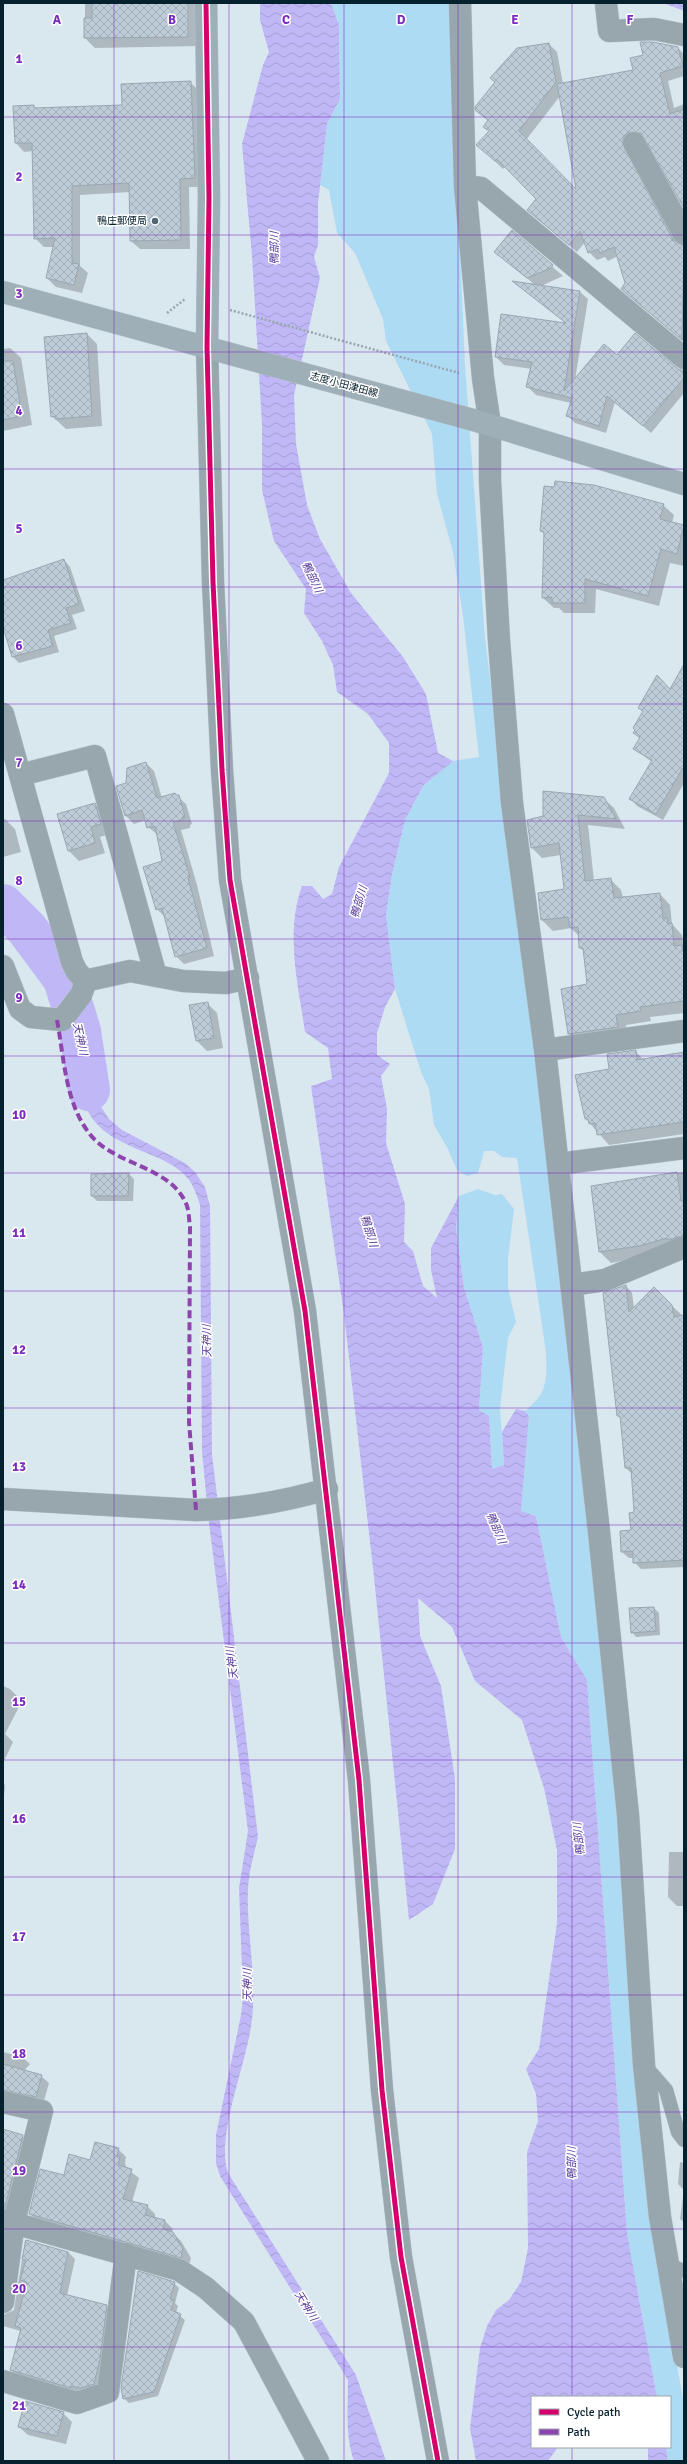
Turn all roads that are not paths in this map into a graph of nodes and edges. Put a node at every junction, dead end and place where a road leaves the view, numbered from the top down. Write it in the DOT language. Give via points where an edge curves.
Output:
graph roads {
  1 [pos="206,3"];
  2 [pos="460,3"];
  3 [pos="606,3"];
  4 [pos="684,35"];
  5 [pos="634,143"];
  6 [pos="465,186"];
  7 [pos="684,234"];
  8 [pos="3,292"];
  9 [pos="207,348"];
  10 [pos="684,358"];
  11 [pos="484,423"];
  12 [pos="684,484"];
  13 [pos="3,714"];
  14 [pos="30,773"];
  15 [pos="3,966"];
  16 [pos="156,976"];
  17 [pos="248,978"];
  18 [pos="90,983"];
  19 [pos="684,1031"];
  20 [pos="545,1050"];
  21 [pos="684,1148"];
  22 [pos="558,1164"];
  23 [pos="684,1247"];
  24 [pos="572,1285"];
  25 [pos="327,1489"];
  26 [pos="3,1499"];
  27 [pos="644,2065"];
  28 [pos="3,2102"];
  29 [pos="684,2140"];
  30 [pos="9,2221"];
  31 [pos="126,2254"];
  32 [pos="676,2268"];
  33 [pos="3,2302"];
  34 [pos="684,2357"];
  35 [pos="3,2381"];
  36 [pos="318,2461"];
  37 [pos="438,2461"];
  1 -- 9 [label="main road" via="209,198"];
  2 -- 6 [label="street"];
  3 -- 4 [label="street" via="609,32 654,29"];
  5 -- 7 [label="street"];
  6 -- 10 [label="street" via="481,188"];
  6 -- 11 [label="street" via="483,378"];
  8 -- 9 [label="main road, 志度小田津田線"];
  9 -- 11 [label="main road, 志度小田津田線"];
  9 -- 17 [label="street" via="212,582 222,770 230,880"];
  11 -- 12 [label="main road, 志度小田津田線"];
  11 -- 20 [label="street" via="512,803"];
  13 -- 14 [label="street"];
  14 -- 16 [label="street" via="95,756"];
  14 -- 18 [label="street" via="72,962 77,972"];
  15 -- 18 [label="street" via="20,1009 31,1017 62,1020"];
  16 -- 17 [label="street" via="183,981 226,983"];
  16 -- 18 [label="street" via="130,971"];
  17 -- 25 [label="street" via="306,1312"];
  19 -- 20 [label="street"];
  20 -- 22 [label="street"];
  21 -- 22 [label="street"];
  22 -- 24 [label="street"];
  23 -- 24 [label="street" via="605,1280"];
  24 -- 27 [label="street" via="628,1815"];
  25 -- 26 [label="street" via="287,1501 211,1510"];
  25 -- 37 [label="street" via="359,1780 382,2090 394,2196 401,2257"];
  27 -- 29 [label="lane" via="666,2090 678,2132"];
  27 -- 32 [label="street" via="660,2217"];
  28 -- 30 [label="street" via="42,2111"];
  30 -- 31 [label="street"];
  30 -- 33 [label="street"];
  31 -- 35 [label="street" via="108,2392 77,2403"];
  31 -- 36 [label="street" via="179,2270 206,2288 244,2322"];
  32 -- 34 [label="street"];
}
